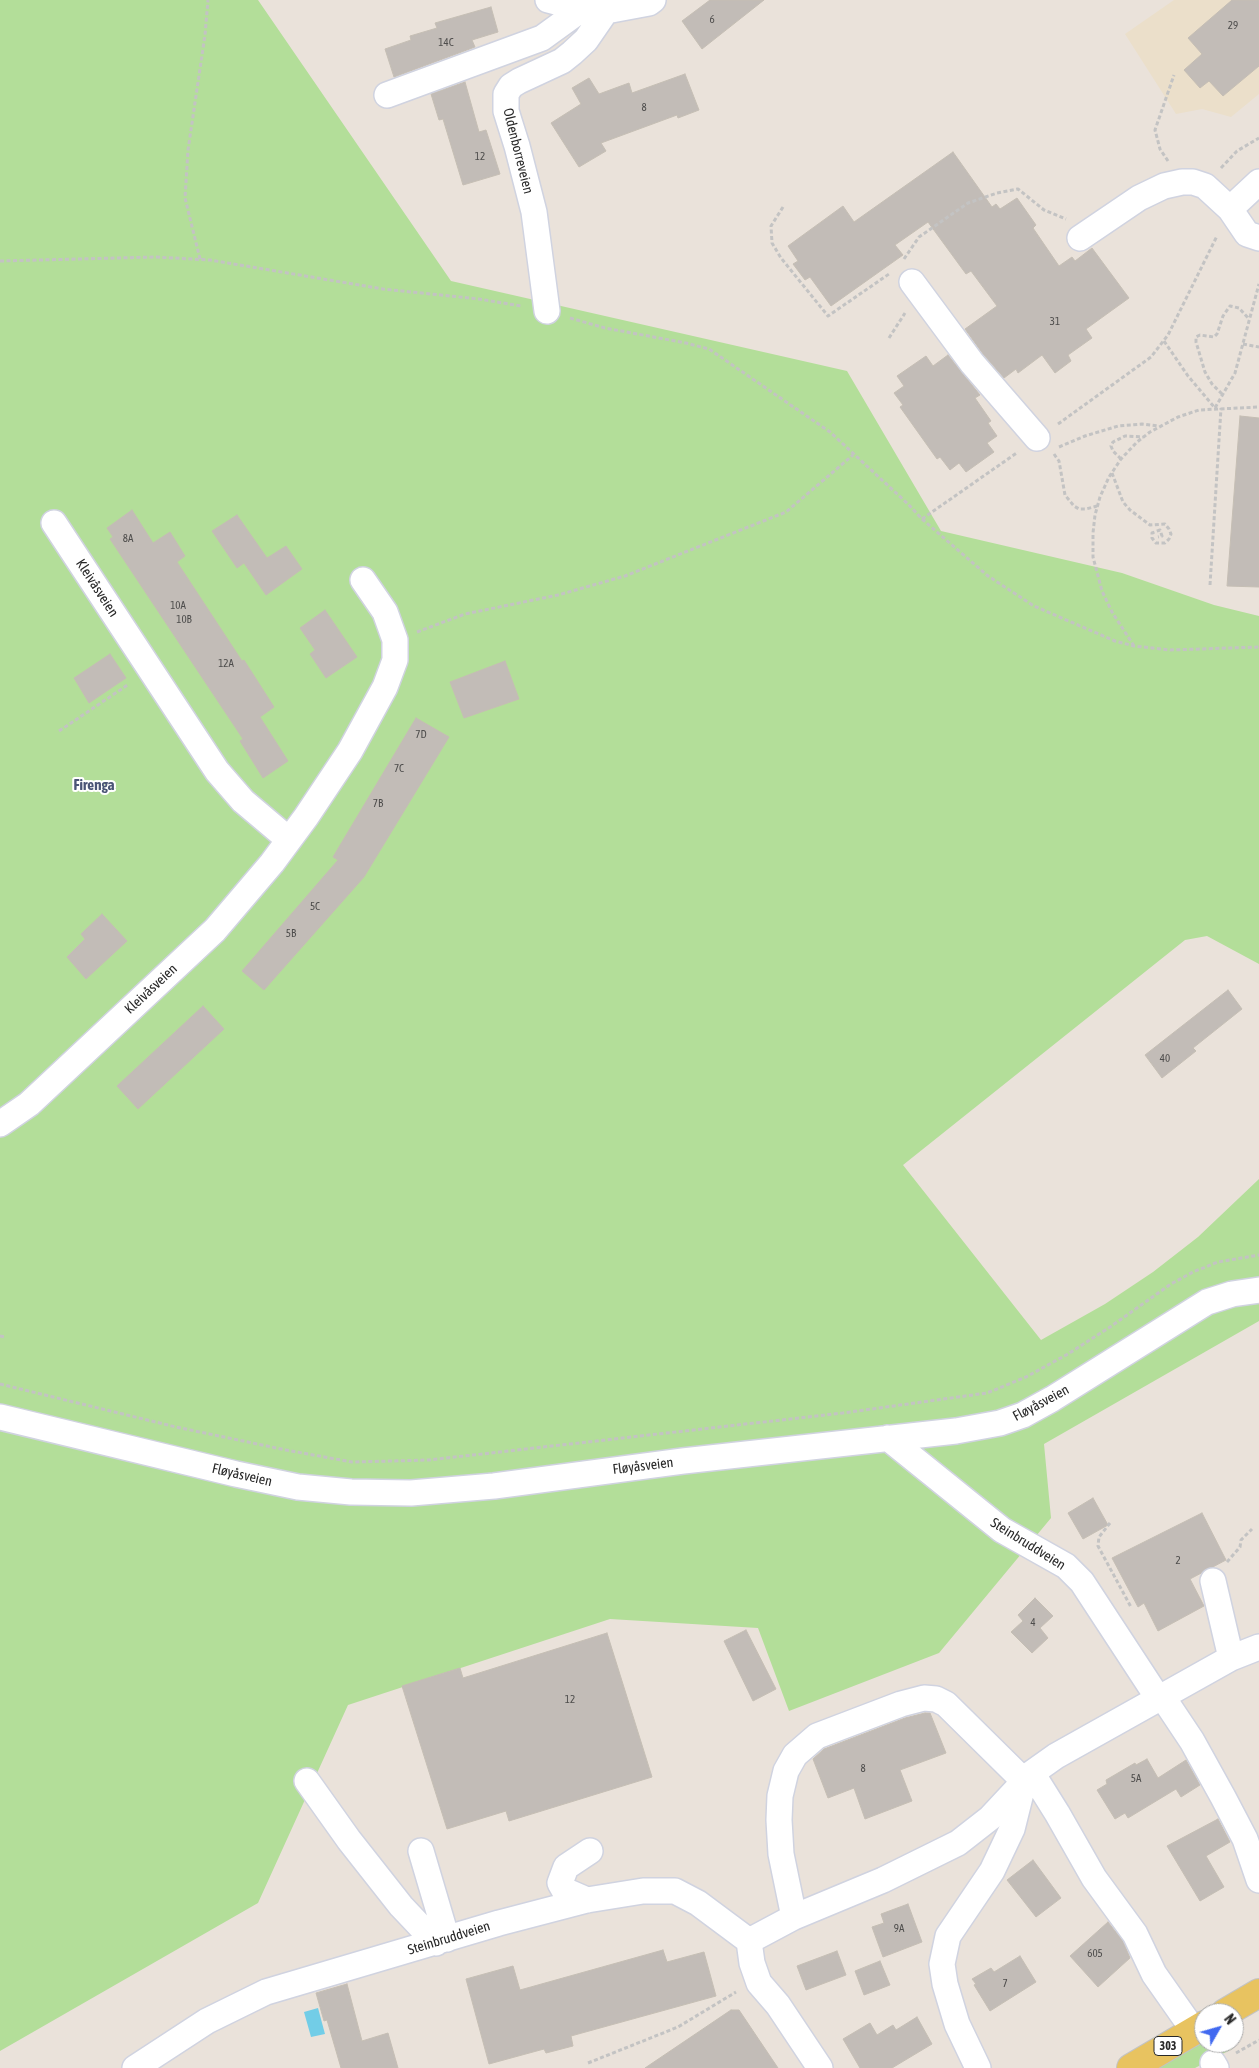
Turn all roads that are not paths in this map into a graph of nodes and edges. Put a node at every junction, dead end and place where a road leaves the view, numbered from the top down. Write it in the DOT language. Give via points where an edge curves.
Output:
graph roads {
  1 [pos="548,0"];
  2 [pos="653,0"];
  3 [pos="594,10"];
  4 [pos="387,95"];
  5 [pos="1259,182"];
  6 [pos="1230,209"];
  7 [pos="1073,229"];
  8 [pos="1259,238"];
  9 [pos="906,274"];
  10 [pos="547,311"];
  11 [pos="1043,441"];
  12 [pos="54,523"];
  13 [pos="363,580"];
  14 [pos="288,839"];
  15 [pos="0,1124"];
  16 [pos="1259,1290"];
  17 [pos="0,1417"];
  18 [pos="888,1438"];
  19 [pos="1216,1574"];
  20 [pos="1259,1647"];
  21 [pos="1231,1658"];
  22 [pos="1160,1697"];
  23 [pos="1028,1777"];
  24 [pos="307,1781"];
  25 [pos="421,1851"];
  26 [pos="590,1851"];
  27 [pos="1259,1880"];
  28 [pos="587,1900"];
  29 [pos="794,1917"];
  30 [pos="749,1940"];
  31 [pos="442,1941"];
  32 [pos="1259,1993"];
  33 [pos="1242,2003"];
  34 [pos="1194,2022"];
  35 [pos="1194,2031"];
  36 [pos="149,2064"];
  37 [pos="820,2068"];
  38 [pos="978,2068"];
  39 [pos="1131,2068"];
  1 -- 3 [label="street"];
  2 -- 3 [label="street"];
  3 -- 4 [label="street" via="542,38"];
  3 -- 10 [label="street, Oldenborreveien" via="586,40 562,61 511,86 506,94 506,111 534,212"];
  5 -- 6 [label="street"];
  6 -- 7 [label="street" via="1194,184 1164,186"];
  6 -- 8 [label="street" via="1246,234"];
  9 -- 11 [label="street" via="972,363"];
  12 -- 14 [label="street, Kleivåsveien" via="217,771 243,802"];
  13 -- 14 [label="street, Kleivåsveien" via="385,612 395,640 395,660 385,688 350,751"];
  14 -- 15 [label="street, Kleivåsveien" via="272,863 215,930 28,1104"];
  16 -- 18 [label="street, Fløyåsveien" via="1207,1302 1023,1416 965,1429"];
  17 -- 18 [label="street, Fløyåsveien" via="262,1480 361,1493 410,1493 494,1486"];
  18 -- 22 [label="street, Steinbruddveien" via="1002,1530 1066,1566 1082,1582"];
  19 -- 21 [label="street"];
  20 -- 21 [label="street"];
  21 -- 22 [label="street"];
  22 -- 23 [label="street" via="1056,1756"];
  22 -- 27 [label="street, Steinbruddveien" via="1192,1741 1223,1796 1245,1839"];
  23 -- 29 [label="street" via="990,1818 958,1843 883,1880"];
  23 -- 29 [label="street" via="946,1704 936,1699 924,1698 901,1704 817,1736 795,1755 786,1771 780,1796 780,1854"];
  23 -- 34 [label="street" via="1057,1813 1094,1878 1135,1934 1154,1974"];
  23 -- 38 [label="street" via="1012,1829 992,1871 948,1936 942,1964 957,2024"];
  24 -- 31 [label="street" via="401,1906"];
  25 -- 31 [label="street"];
  26 -- 28 [label="street" via="566,1867 560,1883 564,1890"];
  28 -- 30 [label="street, Steinbruddveien" via="643,1891 675,1891 698,1903"];
  28 -- 31 [label="street, Steinbruddveien"];
  29 -- 30 [label="street"];
  30 -- 37 [label="street" via="758,1980"];
  31 -- 36 [label="street, Steinbruddveien" via="266,1992 207,2021"];
  32 -- 33 [label="main road"];
  35 -- 39 [label="main road, 303"];
}
